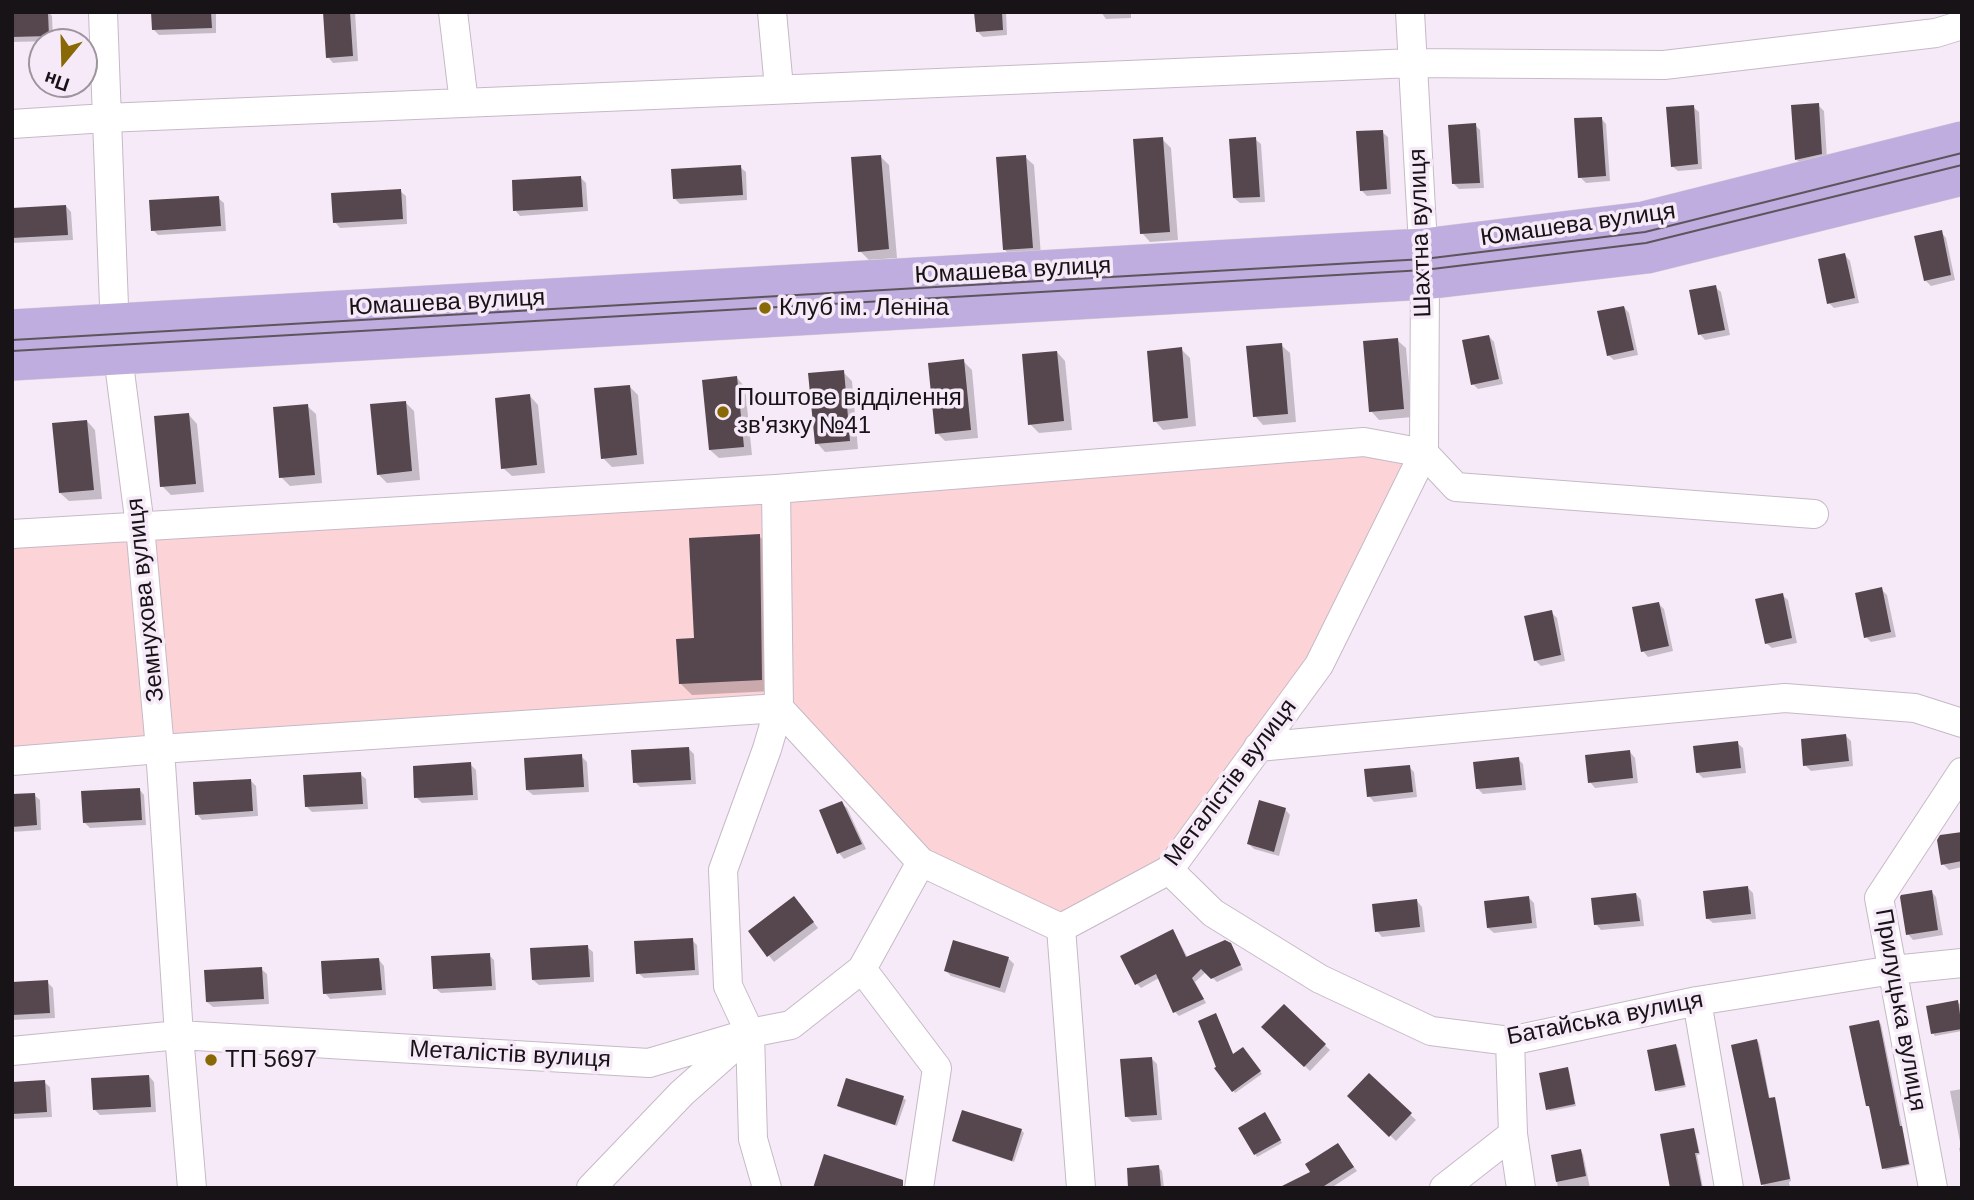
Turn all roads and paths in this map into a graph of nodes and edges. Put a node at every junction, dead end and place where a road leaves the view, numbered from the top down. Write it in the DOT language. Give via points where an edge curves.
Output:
graph roads {
  1 [pos="103,12"];
  2 [pos="453,12"];
  3 [pos="772,12"];
  4 [pos="1410,12"];
  5 [pos="1962,25"];
  6 [pos="1413,63"];
  7 [pos="779,88"];
  8 [pos="464,103"];
  9 [pos="106,118"];
  10 [pos="12,124"];
  11 [pos="1962,140"];
  12 [pos="1962,177"];
  13 [pos="1424,264"];
  14 [pos="12,328"];
  15 [pos="116,338"];
  16 [pos="12,362"];
  17 [pos="1424,453"];
  18 [pos="776,489"];
  19 [pos="1814,514"];
  20 [pos="140,526"];
  21 [pos="12,534"];
  22 [pos="779,708"];
  23 [pos="1962,723"];
  24 [pos="1258,747"];
  25 [pos="160,749"];
  26 [pos="12,761"];
  27 [pos="1962,772"];
  28 [pos="921,862"];
  29 [pos="1169,870"];
  30 [pos="1061,928"];
  31 [pos="1962,963"];
  32 [pos="862,969"];
  33 [pos="1893,970"];
  34 [pos="1698,1001"];
  35 [pos="750,1033"];
  36 [pos="179,1035"];
  37 [pos="1510,1041"];
  38 [pos="12,1051"];
  39 [pos="1513,1134"];
  40 [pos="192,1188"];
  41 [pos="591,1188"];
  42 [pos="766,1188"];
  43 [pos="919,1188"];
  44 [pos="1081,1188"];
  45 [pos="1444,1188"];
  46 [pos="1521,1188"];
  47 [pos="1729,1188"];
  48 [pos="1933,1188"];
  1 -- 9 [label="street, Земнухова вулиця"];
  2 -- 8 [label="street"];
  3 -- 7 [label="street"];
  4 -- 6 [label="street, Шахтна вулиця"];
  5 -- 6 [label="street" via="1936,33 1664,65"];
  6 -- 7 [label="street"];
  6 -- 13 [label="street, Шахтна вулиця"];
  7 -- 8 [label="street"];
  8 -- 9 [label="street"];
  9 -- 10 [label="street"];
  9 -- 15 [label="street, Земнухова вулиця"];
  11 -- 13 [label="main road, Юмашева вулиця" via="1644,220"];
  12 -- 13 [label="main road, Юмашева вулиця" via="1647,255"];
  13 -- 15 [label="main road, Юмашева вулиця"];
  13 -- 17 [label="street, Шахтна вулиця"];
  14 -- 15 [label="main road, Юмашева вулиця"];
  15 -- 16 [label="main road, Юмашева вулиця"];
  15 -- 20 [label="street, Земнухова вулиця"];
  17 -- 18 [label="street" via="1364,442"];
  17 -- 19 [label="street" via="1456,487"];
  17 -- 24 [label="street, Металістів вулиця" via="1319,665"];
  18 -- 20 [label="street"];
  18 -- 22 [label="street"];
  20 -- 21 [label="street"];
  20 -- 25 [label="street, Земнухова вулиця"];
  22 -- 25 [label="street"];
  22 -- 28 [label="street"];
  22 -- 35 [label="street" via="723,870 728,986"];
  23 -- 24 [label="street" via="1916,708 1785,698"];
  24 -- 29 [label="street, Металістів вулиця"];
  25 -- 26 [label="street"];
  25 -- 36 [label="street, Земнухова вулиця"];
  27 -- 33 [label="street, Прилуцька вулиця" via="1879,898"];
  28 -- 30 [label="street"];
  28 -- 32 [label="street, Металістів вулиця"];
  29 -- 30 [label="street, Металістів вулиця"];
  29 -- 37 [label="street, Батайська вулиця" via="1213,914 1320,979 1431,1031"];
  30 -- 44 [label="street"];
  31 -- 33 [label="street, Батайська вулиця"];
  32 -- 35 [label="street, Металістів вулиця" via="791,1024"];
  32 -- 43 [label="street" via="937,1068"];
  33 -- 34 [label="street, Батайська вулиця"];
  33 -- 48 [label="street, Прилуцька вулиця"];
  34 -- 37 [label="street, Батайська вулиця"];
  34 -- 47 [label="street"];
  35 -- 36 [label="street, Металістів вулиця" via="649,1063"];
  35 -- 41 [label="street" via="682,1093"];
  35 -- 42 [label="street" via="753,1139"];
  36 -- 38 [label="street, Металістів вулиця"];
  36 -- 40 [label="street, Земнухова вулиця"];
  37 -- 39 [label="street"];
  39 -- 45 [label="street"];
  39 -- 46 [label="street"];
}
